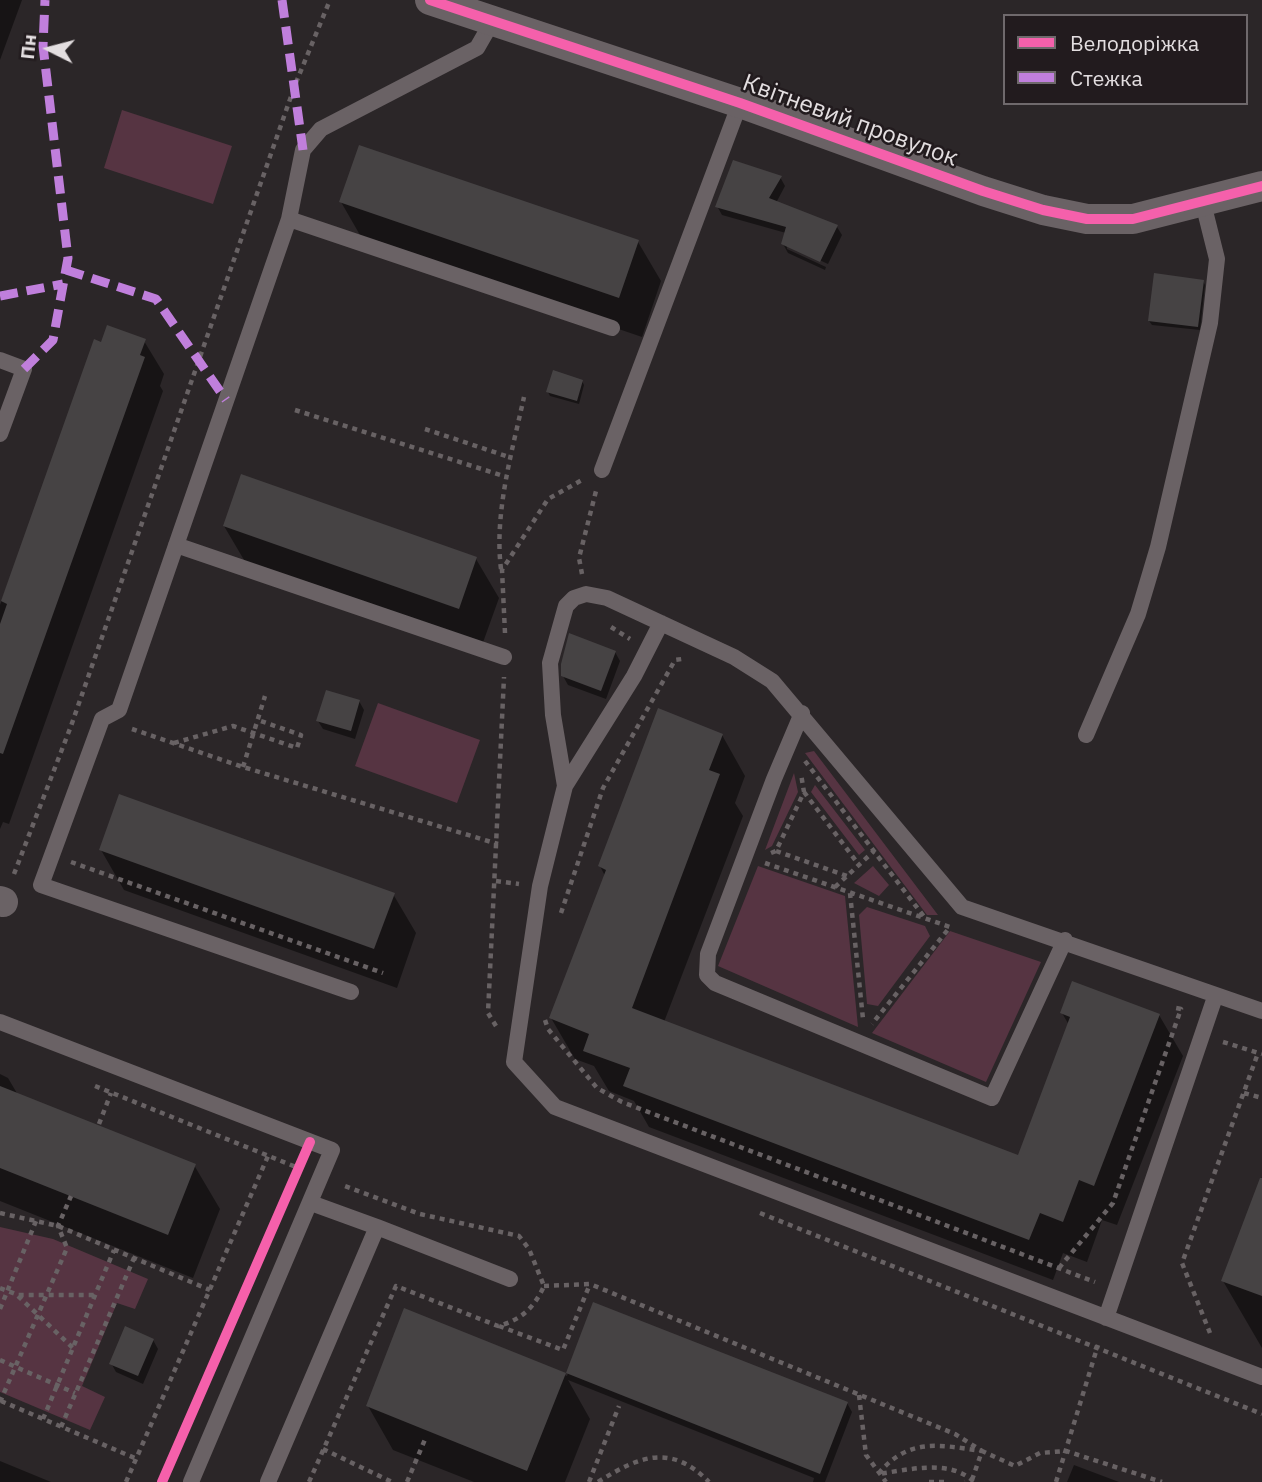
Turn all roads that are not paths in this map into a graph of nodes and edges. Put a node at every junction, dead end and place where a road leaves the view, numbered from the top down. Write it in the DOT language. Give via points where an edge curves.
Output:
graph roads {
  1 [pos="430,0"];
  2 [pos="492,22"];
  3 [pos="740,103"];
  4 [pos="1262,186"];
  5 [pos="1203,203"];
  6 [pos="289,219"];
  7 [pos="611,328"];
  8 [pos="0,360"];
  9 [pos="0,434"];
  10 [pos="602,470"];
  11 [pos="176,545"];
  12 [pos="661,623"];
  13 [pos="504,657"];
  14 [pos="802,713"];
  15 [pos="1086,735"];
  16 [pos="565,786"];
  17 [pos="1065,940"];
  18 [pos="351,992"];
  19 [pos="1214,997"];
  20 [pos="1262,1011"];
  21 [pos="0,1023"];
  22 [pos="311,1203"];
  23 [pos="377,1227"];
  24 [pos="510,1279"];
  25 [pos="1106,1318"];
  26 [pos="1262,1377"];
  27 [pos="191,1482"];
  28 [pos="268,1482"];
  1 -- 2 [label="street, Квітневий провулок"];
  2 -- 3 [label="street, Квітневий провулок"];
  2 -- 6 [label="lane" via="477,48 321,129 303,150"];
  3 -- 5 [label="street, Квітневий провулок" via="1043,210 1087,219 1133,219"];
  3 -- 10 [label="lane" via="665,317"];
  4 -- 5 [label="street, Квітневий провулок"];
  5 -- 15 [label="lane" via="1217,259 1210,323 1158,547 1142,600"];
  6 -- 7 [label="lane"];
  6 -- 11 [label="lane"];
  8 -- 9 [label="lane" via="24,369"];
  11 -- 13 [label="lane"];
  11 -- 18 [label="lane" via="119,710 102,719 41,885"];
  12 -- 14 [label="lane" via="734,657 772,681"];
  12 -- 16 [label="lane" via="634,676"];
  12 -- 16 [label="lane" via="607,598 586,594 566,606 550,663"];
  14 -- 17 [label="lane" via="962,907"];
  14 -- 17 [label="lane" via="708,954 707,975 715,983 992,1098"];
  16 -- 25 [label="lane" via="540,886 514,1062 555,1107"];
  17 -- 19 [label="lane"];
  19 -- 20 [label="lane"];
  19 -- 25 [label="lane"];
  21 -- 22 [label="lane" via="331,1150"];
  22 -- 23 [label="lane"];
  22 -- 27 [label="lane"];
  23 -- 24 [label="lane"];
  23 -- 28 [label="lane"];
  25 -- 26 [label="lane"];
}
